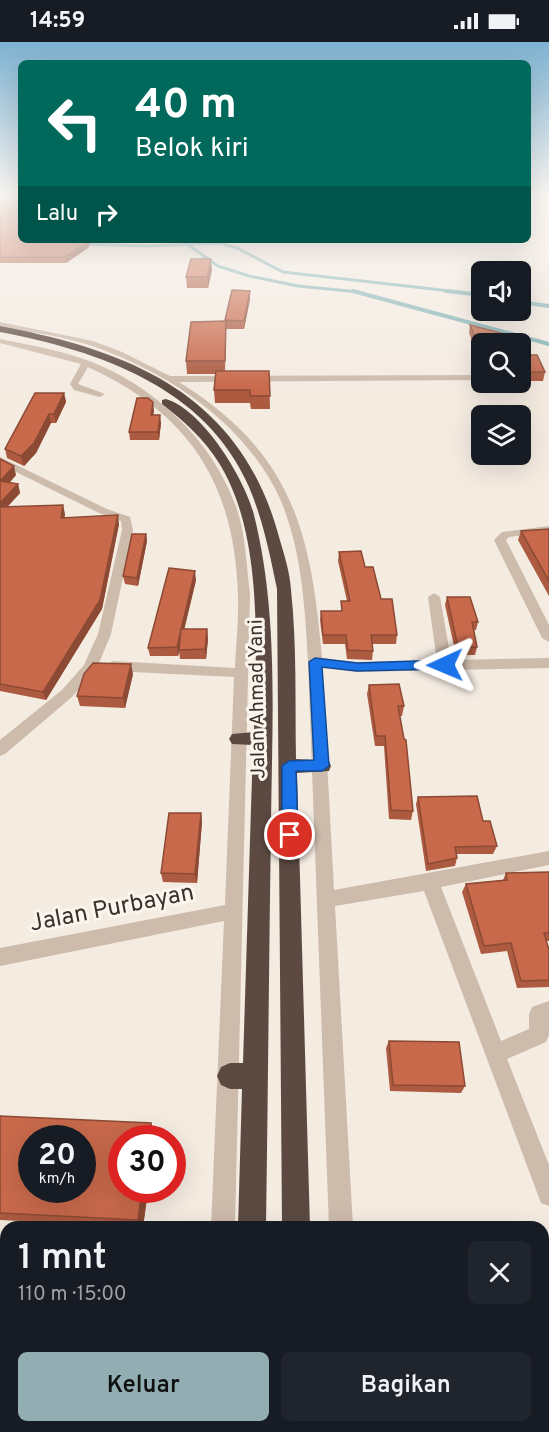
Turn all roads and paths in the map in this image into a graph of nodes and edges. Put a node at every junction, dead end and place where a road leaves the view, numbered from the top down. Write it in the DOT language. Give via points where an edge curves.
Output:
graph roads {
  1 [pos="0,324"];
  2 [pos="0,329"];
  3 [pos="0,333"];
  4 [pos="0,341"];
  5 [pos="86,363"];
  6 [pos="471,377"];
  7 [pos="167,379"];
  8 [pos="100,394"];
  9 [pos="0,460"];
  10 [pos="549,529"];
  11 [pos="434,597"];
  12 [pos="549,638"];
  13 [pos="315,662"];
  14 [pos="549,663"];
  15 [pos="92,664"];
  16 [pos="445,665"];
  17 [pos="241,673"];
  18 [pos="262,738"];
  19 [pos="238,739"];
  20 [pos="0,750"];
  21 [pos="289,766"];
  22 [pos="322,766"];
  23 [pos="549,858"];
  24 [pos="430,882"];
  25 [pos="328,899"];
  26 [pos="235,911"];
  27 [pos="0,957"];
  28 [pos="549,1011"];
  29 [pos="494,1054"];
  30 [pos="230,1076"];
  31 [pos="255,1076"];
  32 [pos="549,1195"];
  33 [pos="223,1221"];
  34 [pos="252,1221"];
  35 [pos="296,1221"];
  36 [pos="342,1221"];
  1 -- 7 [label="street" via="97,345"];
  2 -- 21 [label="highway, Jalan Ahmad Yani" via="64,342 111,357 187,402 232,444 262,503 284,589"];
  3 -- 18 [label="highway, Jalan Ahmad Yani" via="55,346 100,363 175,408 219,452 235,478 246,512 261,593"];
  4 -- 5 [label="street"];
  5 -- 8 [label="street" via="74,384"];
  5 -- 17 [label="street" via="164,410 202,450 217,476 230,506 244,594"];
  6 -- 7 [label="street"];
  7 -- 13 [label="street" via="225,417 269,468 297,534 309,589"];
  9 -- 15 [label="street" via="128,522 106,628"];
  10 -- 12 [label="street" via="506,534 500,540"];
  11 -- 16 [label="street"];
  13 -- 16 [label="street" via="357,667"];
  13 -- 22 [label="street"];
  14 -- 16 [label="street"];
  15 -- 17 [label="street"];
  15 -- 20 [label="street" via="62,698"];
  17 -- 19 [label="street"];
  18 -- 19 [label="highway"];
  18 -- 31 [label="highway, Jalan Ahmad Yani"];
  19 -- 26 [label="street"];
  21 -- 22 [label="highway"];
  21 -- 35 [label="highway, Jalan Ahmad Yani"];
  22 -- 25 [label="street"];
  23 -- 24 [label="street"];
  24 -- 25 [label="street"];
  24 -- 29 [label="street"];
  25 -- 36 [label="street"];
  26 -- 27 [label="street, Jalan Purbayan"];
  26 -- 30 [label="street"];
  28 -- 29 [label="street" via="539,1014 539,1035"];
  29 -- 32 [label="street"];
  30 -- 31 [label="highway"];
  30 -- 33 [label="street"];
  31 -- 34 [label="highway, Jalan Ahmad Yani"];
}
